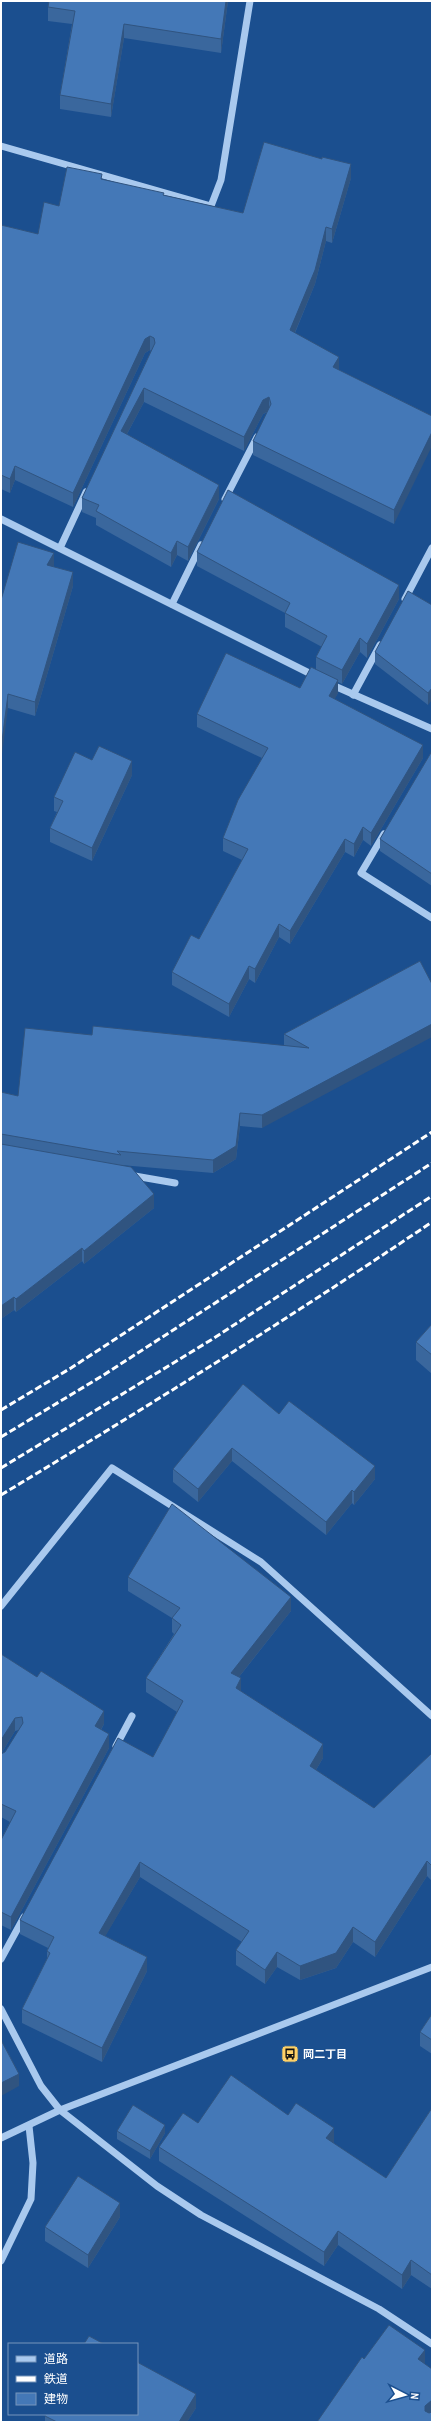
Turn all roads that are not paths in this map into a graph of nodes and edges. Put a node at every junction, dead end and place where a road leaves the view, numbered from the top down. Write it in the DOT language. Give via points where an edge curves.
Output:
graph roads {
  1 [pos="250,1"];
  2 [pos="1,146"];
  3 [pos="260,430"];
  4 [pos="90,483"];
  5 [pos="221,507"];
  6 [pos="1,519"];
  7 [pos="207,534"];
  8 [pos="60,548"];
  9 [pos="432,548"];
  10 [pos="172,604"];
  11 [pos="402,604"];
  12 [pos="383,639"];
  13 [pos="353,695"];
  14 [pos="432,729"];
  15 [pos="389,826"];
  16 [pos="432,918"];
  17 [pos="122,1173"];
  18 [pos="174,1183"];
  19 [pos="1,1606"];
  20 [pos="132,1716"];
  21 [pos="432,1716"];
  22 [pos="114,1751"];
  23 [pos="27,1910"];
  24 [pos="1,1959"];
  25 [pos="432,1967"];
  26 [pos="1,2009"];
  27 [pos="60,2110"];
  28 [pos="29,2126"];
  29 [pos="1,2138"];
  30 [pos="1,2261"];
  31 [pos="432,2344"];
  1 -- 2 [label="street" via="221,180 211,206"];
  3 -- 5 [label="street"];
  4 -- 8 [label="street"];
  6 -- 8 [label="street"];
  7 -- 10 [label="street"];
  8 -- 10 [label="street"];
  9 -- 11 [label="street"];
  10 -- 13 [label="street"];
  12 -- 13 [label="street"];
  13 -- 14 [label="street"];
  15 -- 16 [label="street" via="361,873"];
  17 -- 18 [label="street"];
  19 -- 21 [label="street" via="112,1468 261,1562"];
  20 -- 22 [label="street"];
  23 -- 24 [label="street"];
  25 -- 27 [label="street"];
  26 -- 27 [label="street" via="41,2086"];
  27 -- 28 [label="street"];
  27 -- 31 [label="street" via="157,2186 202,2216 378,2309"];
  28 -- 29 [label="street"];
  28 -- 30 [label="street" via="33,2163 32,2199"];
}
